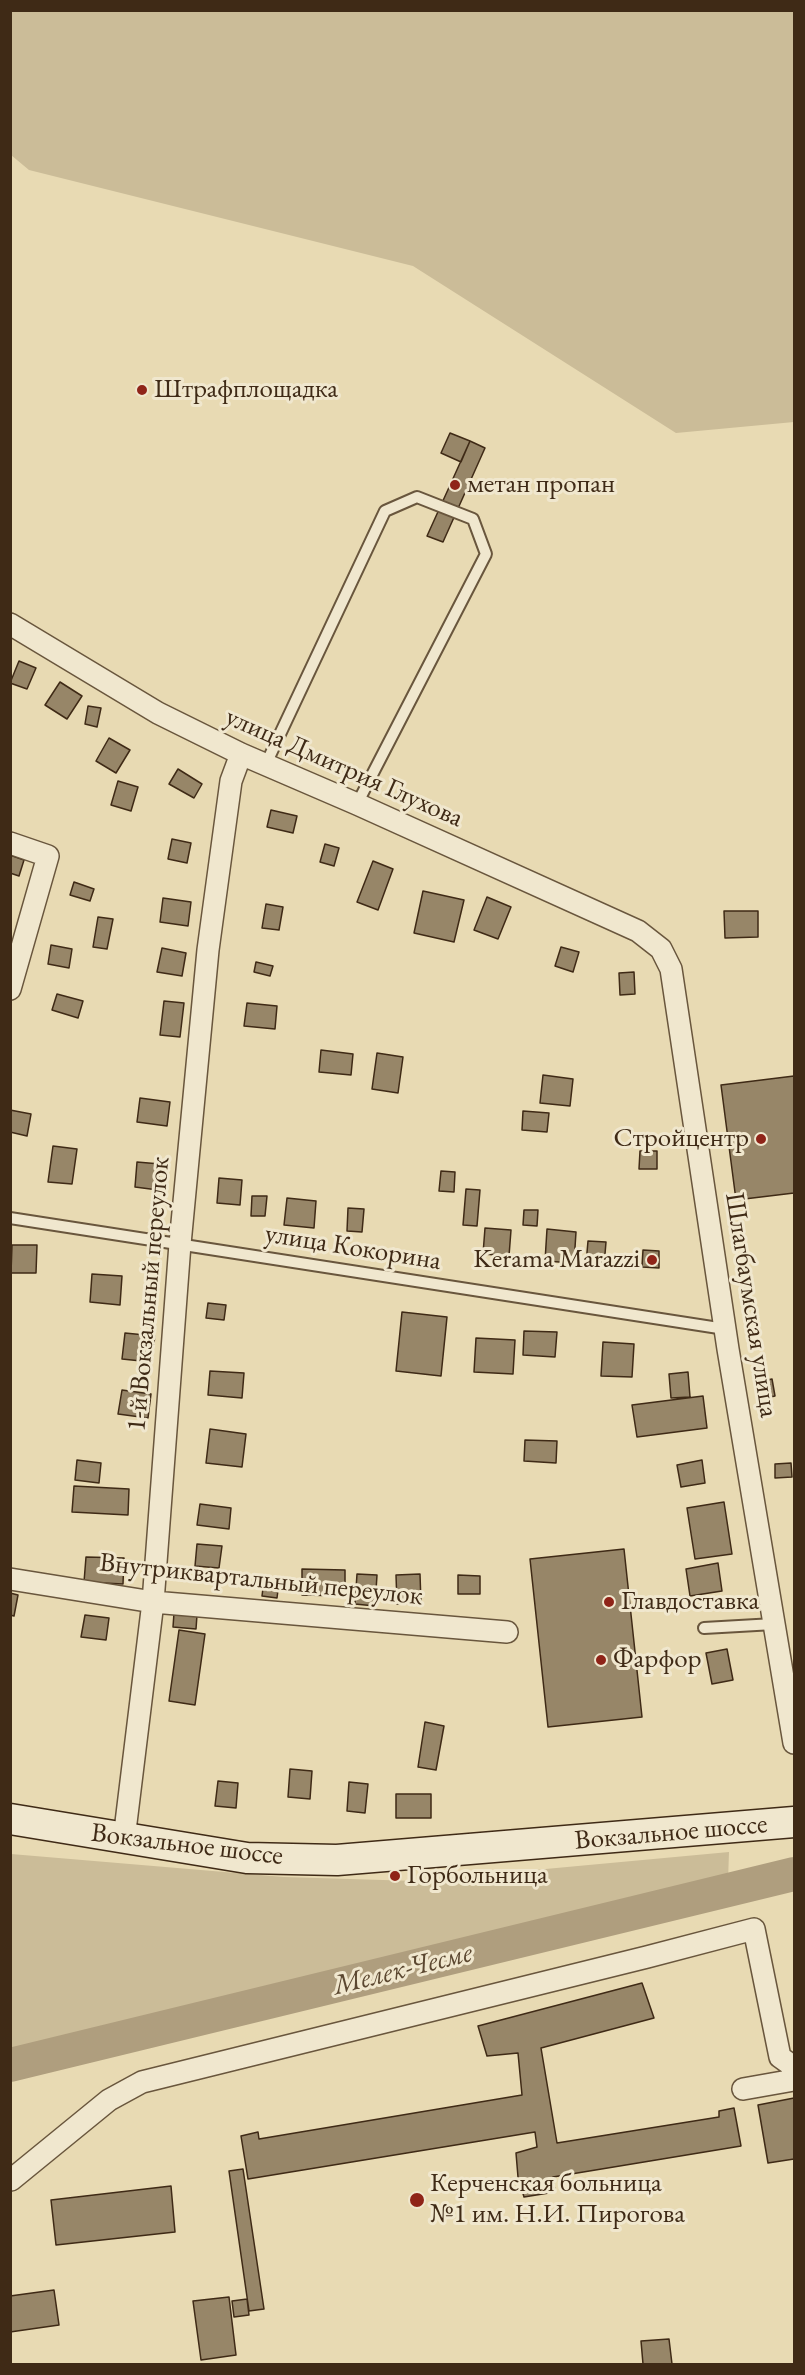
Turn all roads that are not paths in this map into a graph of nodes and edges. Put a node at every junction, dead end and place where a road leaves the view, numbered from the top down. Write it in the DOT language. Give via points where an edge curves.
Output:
graph roads {
  1 [pos="10,624"];
  2 [pos="241,754"];
  3 [pos="265,766"];
  4 [pos="357,804"];
  5 [pos="10,843"];
  6 [pos="661,949"];
  7 [pos="10,989"];
  8 [pos="10,1218"];
  9 [pos="180,1244"];
  10 [pos="725,1329"];
  11 [pos="10,1579"];
  12 [pos="153,1602"];
  13 [pos="774,1624"];
  14 [pos="704,1628"];
  15 [pos="507,1632"];
  16 [pos="795,1743"];
  17 [pos="10,1819"];
  18 [pos="795,1822"];
  19 [pos="123,1839"];
  20 [pos="795,2067"];
  21 [pos="795,2080"];
  22 [pos="743,2089"];
  23 [pos="11,2180"];
  1 -- 2 [label="street, улица Дмитрия Глухова" via="158,713"];
  2 -- 3 [label="street, улица Дмитрия Глухова"];
  2 -- 9 [label="street, 1-й Вокзальный переулок" via="231,781 208,950"];
  3 -- 4 [label="street, улица Дмитрия Глухова"];
  3 -- 4 [label="lane" via="385,511 417,498 473,519 486,554"];
  4 -- 6 [label="street, улица Дмитрия Глухова" via="638,931"];
  5 -- 7 [label="street" via="48,856"];
  6 -- 10 [label="street, Шлагбаумская улица" via="671,969"];
  8 -- 9 [label="lane, улица Кокорина"];
  9 -- 10 [label="lane, улица Кокорина"];
  9 -- 12 [label="street, 1-й Вокзальный переулок"];
  10 -- 13 [label="street, Шлагбаумская улица"];
  11 -- 12 [label="street, Внутриквартальный переулок"];
  12 -- 15 [label="street, Внутриквартальный переулок"];
  12 -- 19 [label="street, 1-й Вокзальный переулок"];
  13 -- 14 [label="lane"];
  13 -- 16 [label="street, Шлагбаумская улица"];
  17 -- 19 [label="main road, Вокзальное шоссе"];
  18 -- 19 [label="main road, Вокзальное шоссе" via="337,1860 248,1858"];
  20 -- 23 [label="street" via="780,2057 754,1929 142,2082 109,2100"];
  21 -- 22 [label="street"];
}
